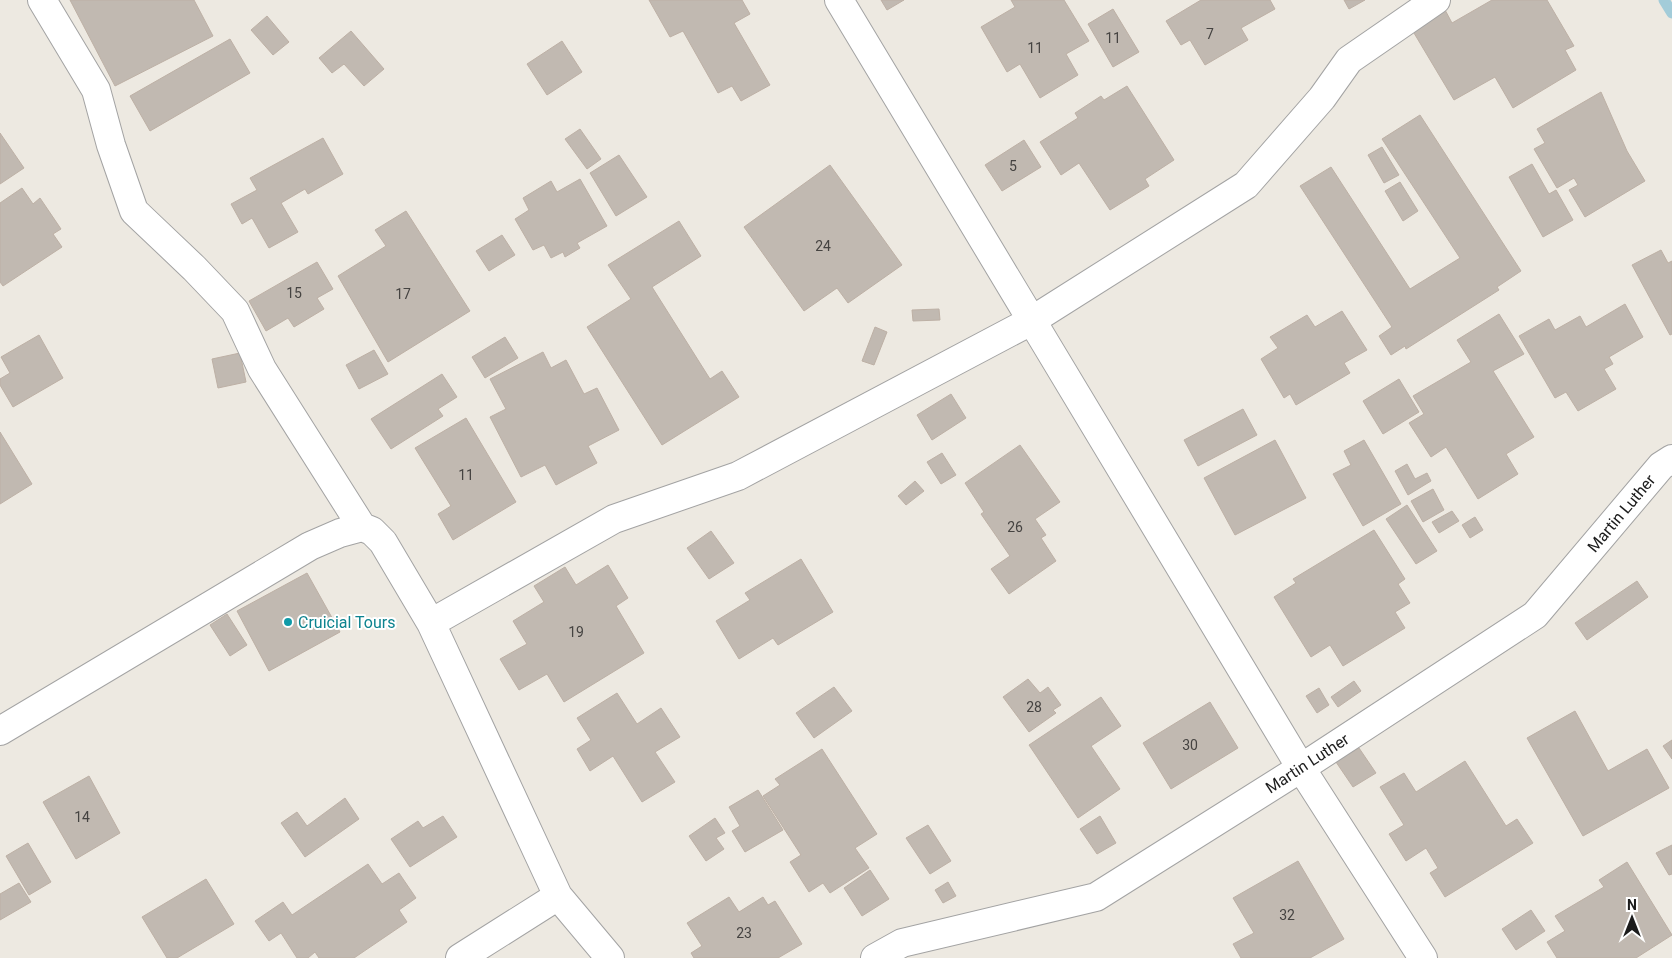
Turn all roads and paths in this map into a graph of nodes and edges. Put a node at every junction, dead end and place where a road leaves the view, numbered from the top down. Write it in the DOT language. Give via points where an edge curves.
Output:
graph roads {
  1 [pos="42,0"];
  2 [pos="839,0"];
  3 [pos="1436,0"];
  4 [pos="1031,321"];
  5 [pos="1672,459"];
  6 [pos="362,527"];
  7 [pos="431,623"];
  8 [pos="0,730"];
  9 [pos="1301,768"];
  10 [pos="558,896"];
  11 [pos="460,958"];
  12 [pos="610,958"];
  13 [pos="875,958"];
  14 [pos="1423,958"];
  1 -- 6 [label="street" via="96,90 134,211 235,311 262,369"];
  2 -- 4 [label="street"];
  3 -- 4 [label="street" via="1349,60 1322,98 1246,185"];
  4 -- 7 [label="street" via="738,476 614,518"];
  4 -- 9 [label="street"];
  5 -- 9 [label="street, Martin Luther" via="1661,466 1535,615"];
  6 -- 7 [label="street" via="372,531 383,542"];
  6 -- 8 [label="street" via="302,550"];
  7 -- 10 [label="street"];
  9 -- 13 [label="street, Martin Luther" via="1096,897 902,943"];
  9 -- 14 [label="street"];
  10 -- 11 [label="street"];
  10 -- 12 [label="street"];
}
